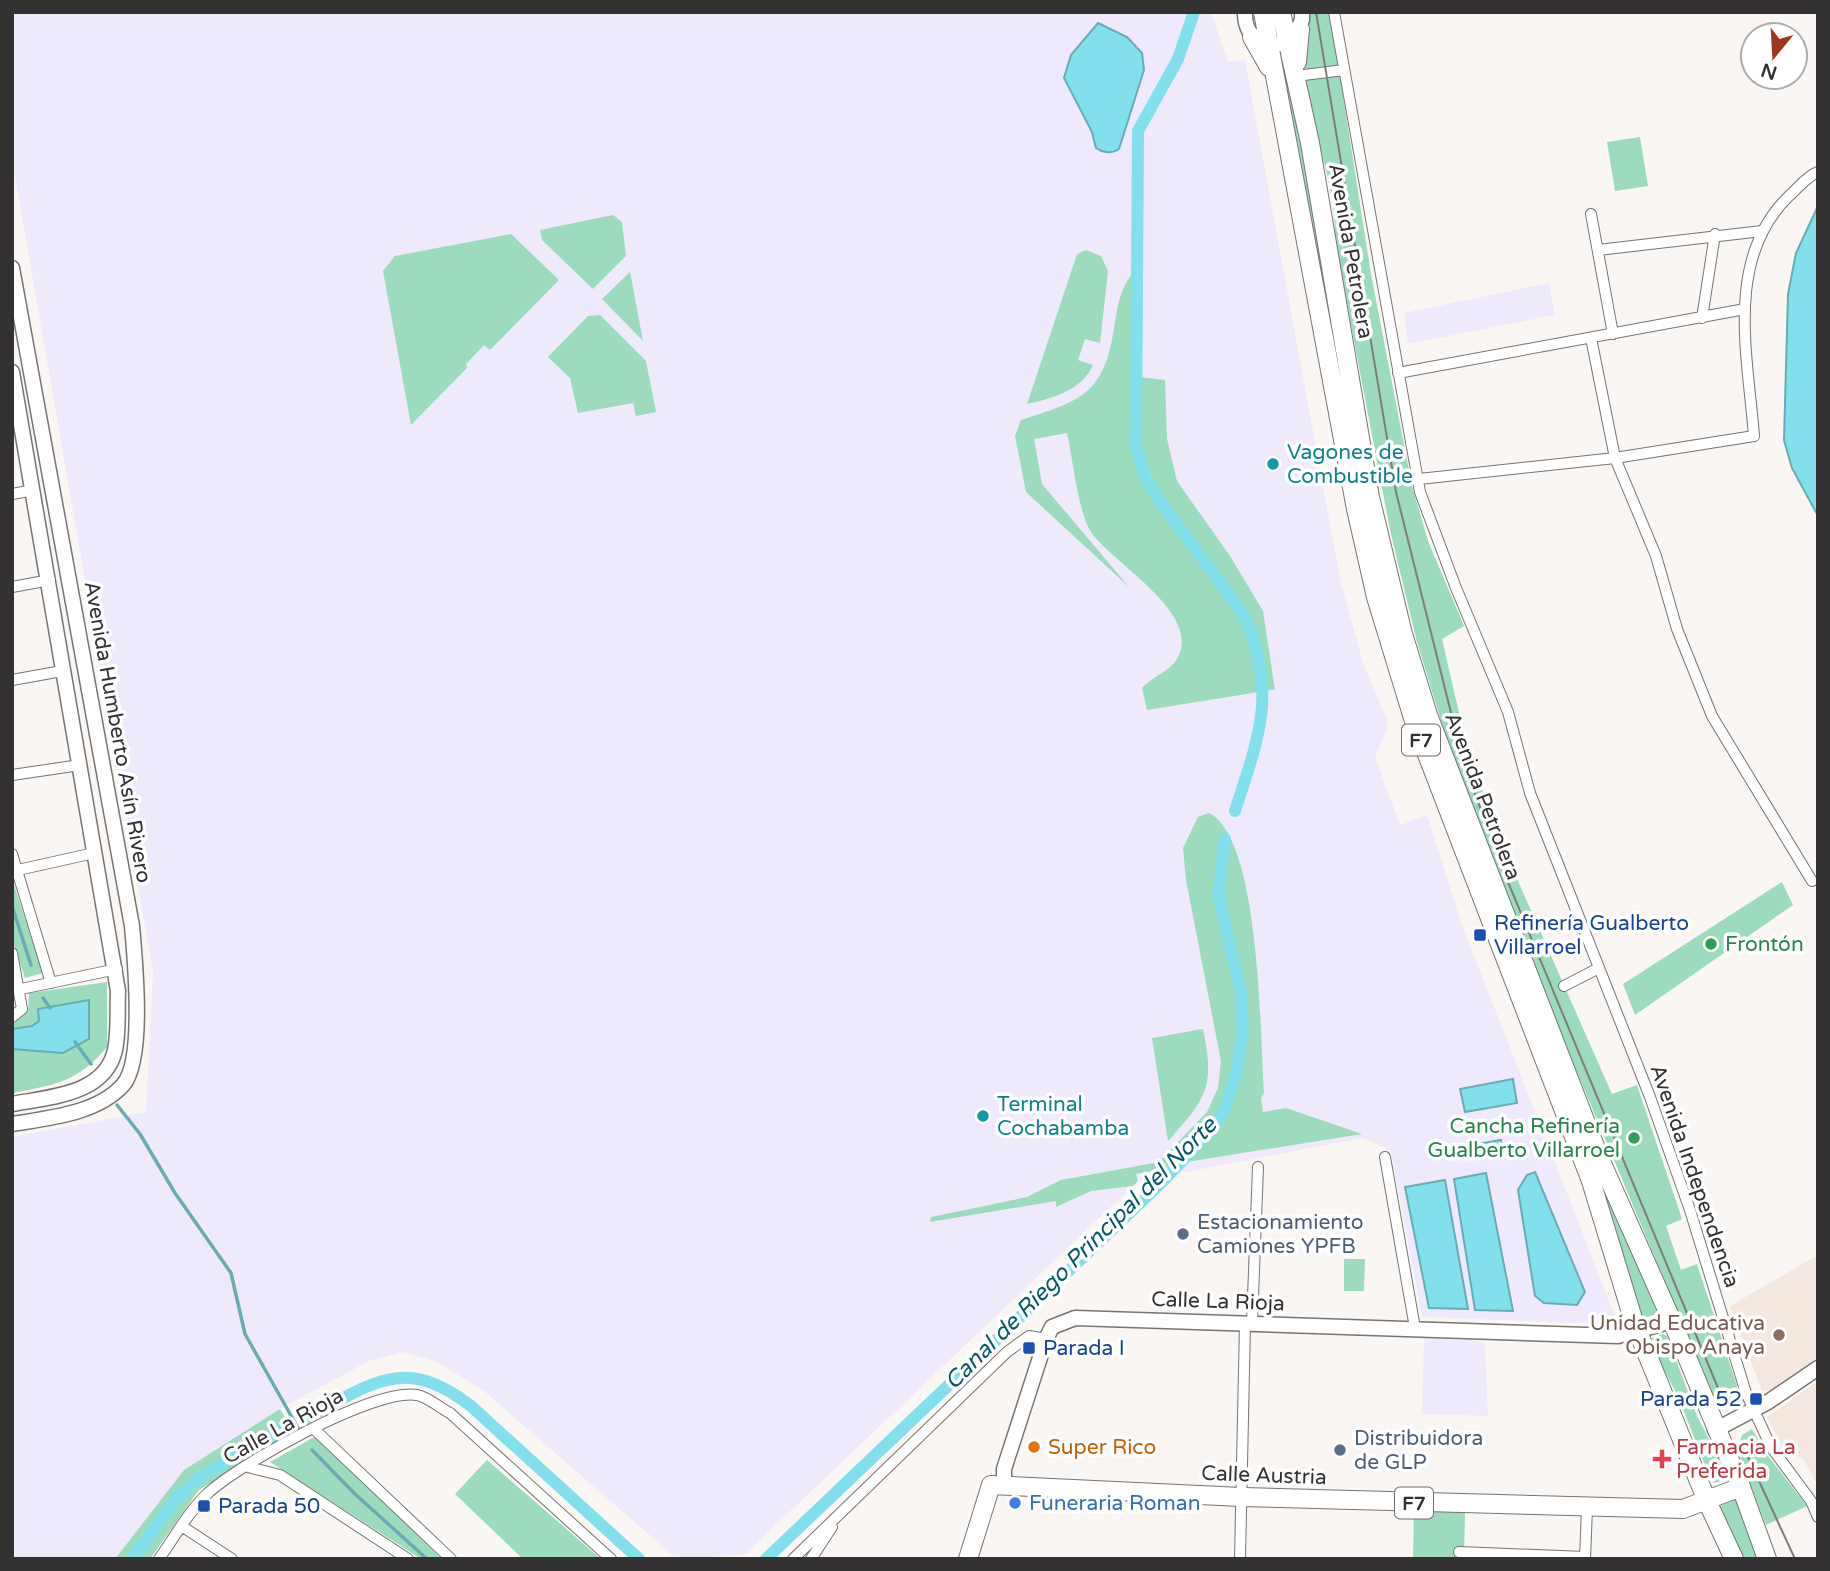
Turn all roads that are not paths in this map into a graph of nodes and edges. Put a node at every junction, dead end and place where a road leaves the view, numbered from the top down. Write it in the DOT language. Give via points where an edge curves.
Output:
graph roads {
  1 [pos="1245,12"];
  2 [pos="1263,12"];
  3 [pos="1282,12"];
  4 [pos="1334,12"];
  5 [pos="1301,21"];
  6 [pos="1252,37"];
  7 [pos="1278,44"];
  8 [pos="1345,70"];
  9 [pos="1296,76"];
  10 [pos="1275,77"];
  11 [pos="1818,172"];
  12 [pos="1591,215"];
  13 [pos="1762,231"];
  14 [pos="1715,234"];
  15 [pos="1598,250"];
  16 [pos="12,268"];
  17 [pos="15,308"];
  18 [pos="1745,309"];
  19 [pos="1702,318"];
  20 [pos="1613,334"];
  21 [pos="1591,338"];
  22 [pos="12,372"];
  23 [pos="1398,373"];
  24 [pos="15,397"];
  25 [pos="1615,458"];
  26 [pos="1419,479"];
  27 [pos="34,490"];
  28 [pos="12,494"];
  29 [pos="50,580"];
  30 [pos="12,587"];
  31 [pos="62,671"];
  32 [pos="12,680"];
  33 [pos="80,765"];
  34 [pos="12,775"];
  35 [pos="94,853"];
  36 [pos="12,854"];
  37 [pos="18,870"];
  38 [pos="1812,881"];
  39 [pos="12,953"];
  40 [pos="117,969"];
  41 [pos="1597,969"];
  42 [pos="51,983"];
  43 [pos="1564,986"];
  44 [pos="21,989"];
  45 [pos="12,1017"];
  46 [pos="41,1098"];
  47 [pos="12,1104"];
  48 [pos="46,1118"];
  49 [pos="12,1125"];
  50 [pos="1385,1157"];
  51 [pos="1258,1167"];
  52 [pos="1672,1321"];
  53 [pos="1249,1323"];
  54 [pos="1415,1328"];
  55 [pos="1638,1331"];
  56 [pos="1046,1339"];
  57 [pos="1818,1368"];
  58 [pos="1754,1409"];
  59 [pos="313,1428"];
  60 [pos="1715,1430"];
  61 [pos="248,1467"];
  62 [pos="1000,1480"];
  63 [pos="1741,1487"];
  64 [pos="1241,1497"];
  65 [pos="1707,1502"];
  66 [pos="1587,1508"];
  67 [pos="841,1513"];
  68 [pos="1818,1517"];
  69 [pos="183,1527"];
  70 [pos="1460,1552"];
  71 [pos="1585,1558"];
  72 [pos="159,1559"];
  73 [pos="232,1559"];
  74 [pos="408,1559"];
  75 [pos="450,1559"];
  76 [pos="611,1559"];
  77 [pos="793,1559"];
  78 [pos="811,1559"];
  79 [pos="968,1559"];
  80 [pos="981,1559"];
  81 [pos="1240,1559"];
  82 [pos="1734,1559"];
  83 [pos="1767,1559"];
  1 -- 6 [label="street"];
  2 -- 7 [label="highway, Avenida Petrolera / F7"];
  3 -- 7 [label="highway, Avenida Petrolera / F7"];
  4 -- 8 [label="street, Avenida Independencia"];
  5 -- 7 [label="street"];
  5 -- 9 [label="highway"];
  6 -- 7 [label="street"];
  6 -- 10 [label="highway"];
  7 -- 9 [label="highway, Avenida Petrolera / F7"];
  7 -- 10 [label="highway, Avenida Petrolera / F7"];
  8 -- 9 [label="street"];
  8 -- 23 [label="street, Avenida Independencia"];
  9 -- 52 [label="highway, Avenida Petrolera / F7" via="1370,497 1403,634 1428,715 1507,926 1630,1230"];
  10 -- 55 [label="highway, Avenida Petrolera / F7" via="1350,482 1376,597 1413,718 1591,1181"];
  11 -- 13 [label="street" via="1779,206"];
  12 -- 15 [label="street"];
  13 -- 14 [label="street"];
  13 -- 18 [label="street" via="1746,283"];
  14 -- 15 [label="street"];
  14 -- 19 [label="street"];
  15 -- 20 [label="street"];
  16 -- 17 [label="street, Avenida Humberto Asín Rivero"];
  17 -- 48 [label="street, Avenida Humberto Asín Rivero" via="137,974 130,1074 108,1098"];
  18 -- 19 [label="street"];
  18 -- 25 [label="street" via="1754,436"];
  19 -- 20 [label="street"];
  20 -- 21 [label="street"];
  21 -- 23 [label="street"];
  21 -- 25 [label="street"];
  22 -- 24 [label="street, Avenida Humberto Asín Rivero"];
  23 -- 26 [label="street, Avenida Independencia"];
  24 -- 27 [label="street, Avenida Humberto Asín Rivero"];
  25 -- 26 [label="street"];
  25 -- 38 [label="street" via="1656,556 1677,629 1712,716"];
  26 -- 41 [label="street, Avenida Independencia" via="1456,588 1508,712 1530,793"];
  27 -- 28 [label="street"];
  27 -- 29 [label="street, Avenida Humberto Asín Rivero"];
  29 -- 30 [label="street"];
  29 -- 31 [label="street, Avenida Humberto Asín Rivero"];
  31 -- 32 [label="street"];
  31 -- 33 [label="street, Avenida Humberto Asín Rivero"];
  33 -- 34 [label="street"];
  33 -- 35 [label="street, Avenida Humberto Asín Rivero"];
  35 -- 37 [label="street"];
  35 -- 40 [label="street, Avenida Humberto Asín Rivero"];
  36 -- 37 [label="street"];
  37 -- 42 [label="street"];
  39 -- 44 [label="street"];
  40 -- 42 [label="street"];
  40 -- 46 [label="street, Avenida Humberto Asín Rivero" via="116,1049 111,1064 88,1085"];
  41 -- 43 [label="street"];
  41 -- 58 [label="street, Avenida Independencia" via="1659,1122"];
  42 -- 44 [label="street"];
  44 -- 45 [label="street" via="22,1009"];
  46 -- 47 [label="street, Avenida Humberto Asín Rivero"];
  46 -- 48 [label="street"];
  48 -- 49 [label="street, Avenida Humberto Asín Rivero"];
  50 -- 54 [label="street"];
  51 -- 53 [label="street"];
  52 -- 55 [label="street, Calle La Rioja"];
  52 -- 60 [label="highway, Avenida Petrolera / F7"];
  53 -- 54 [label="street, Calle La Rioja"];
  53 -- 56 [label="street, Calle La Rioja" via="1075,1318 1052,1327"];
  53 -- 64 [label="street"];
  54 -- 55 [label="street, Calle La Rioja" via="1618,1336"];
  55 -- 65 [label="highway, Avenida Petrolera / F7"];
  56 -- 62 [label="street"];
  56 -- 67 [label="street, Calle La Rioja" via="1029,1336 1007,1352"];
  57 -- 58 [label="street"];
  58 -- 60 [label="street"];
  58 -- 68 [label="street, Avenida Independencia" via="1771,1447"];
  59 -- 61 [label="street, Calle La Rioja"];
  59 -- 75 [label="street"];
  59 -- 76 [label="street, Calle La Rioja" via="375,1401 419,1395 450,1413"];
  60 -- 63 [label="highway, Avenida Petrolera / F7"];
  61 -- 69 [label="street, Calle La Rioja" via="209,1492"];
  61 -- 74 [label="street" via="280,1475"];
  62 -- 64 [label="highway, Calle Austria / F7"];
  62 -- 79 [label="highway"];
  62 -- 80 [label="highway"];
  63 -- 65 [label="highway, Calle Austria / F7"];
  63 -- 83 [label="highway, Avenida Petrolera / F7"];
  64 -- 66 [label="highway, Calle Austria / F7"];
  64 -- 81 [label="street"];
  65 -- 66 [label="highway, Calle Austria / F7" via="1683,1509"];
  65 -- 82 [label="highway, Avenida Petrolera / F7"];
  66 -- 71 [label="street"];
  67 -- 77 [label="street, Calle La Rioja"];
  67 -- 78 [label="street, Calle La Rioja"];
  69 -- 72 [label="street, Calle La Rioja"];
  69 -- 73 [label="street"];
  70 -- 71 [label="street"];
}
